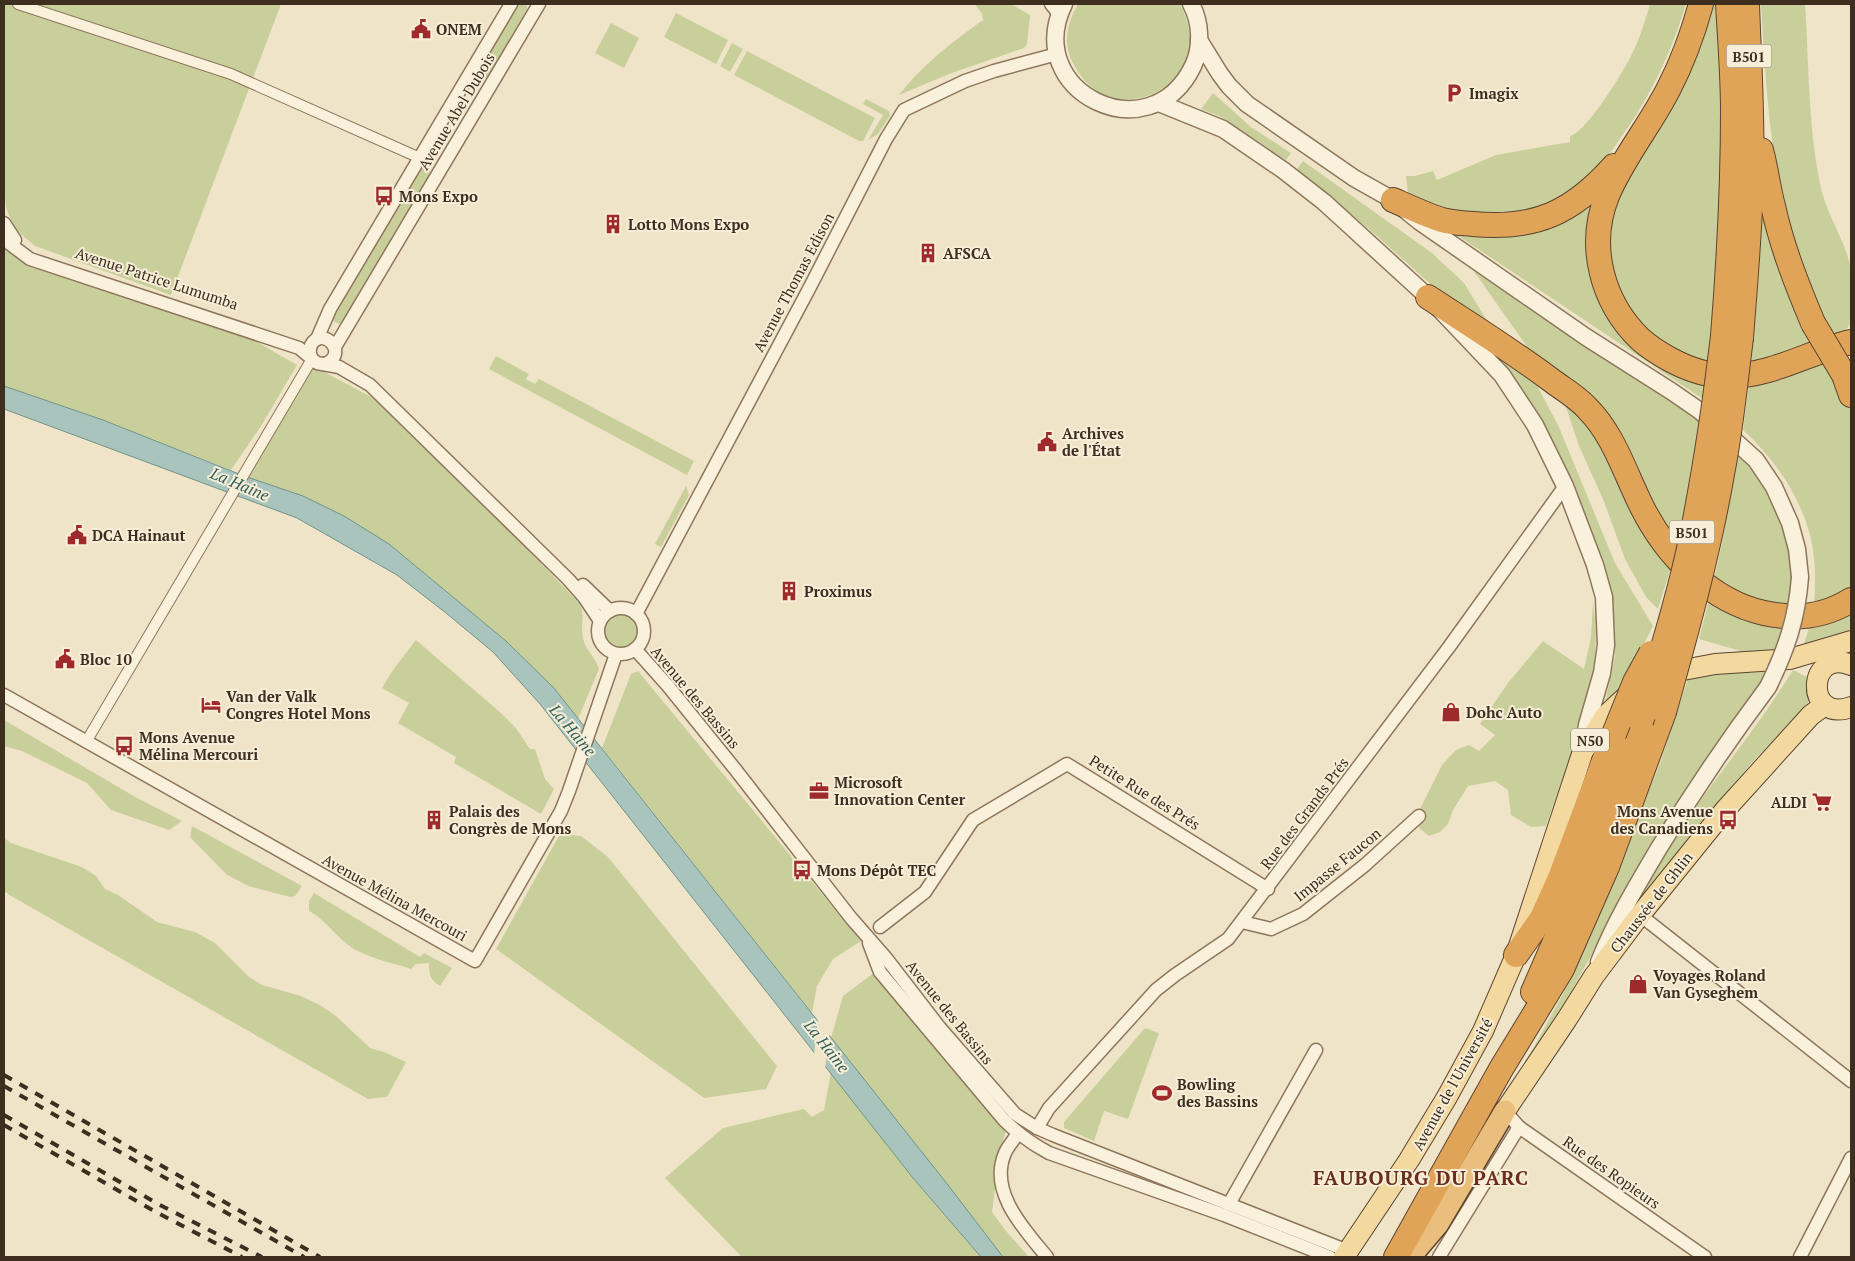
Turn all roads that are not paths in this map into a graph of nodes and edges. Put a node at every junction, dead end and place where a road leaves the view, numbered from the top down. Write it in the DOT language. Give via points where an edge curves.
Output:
graph roads {
  1 [pos="18,4"];
  2 [pos="511,4"];
  3 [pos="539,4"];
  4 [pos="1191,4"];
  5 [pos="1701,4"];
  6 [pos="1728,4"];
  7 [pos="1747,4"];
  8 [pos="1058,7"];
  9 [pos="1199,40"];
  10 [pos="1057,54"];
  11 [pos="1159,103"];
  12 [pos="1752,109"];
  13 [pos="1639,138"];
  14 [pos="420,158"];
  15 [pos="1393,200"];
  16 [pos="4,223"];
  17 [pos="4,236"];
  18 [pos="1428,298"];
  19 [pos="1732,337"];
  20 [pos="315,340"];
  21 [pos="1851,342"];
  22 [pos="337,345"];
  23 [pos="310,361"];
  24 [pos="325,364"];
  25 [pos="1849,385"];
  26 [pos="1565,486"];
  27 [pos="1851,600"];
  28 [pos="610,611"];
  29 [pos="636,614"];
  30 [pos="600,621"];
  31 [pos="1666,637"];
  32 [pos="1851,641"];
  33 [pos="635,649"];
  34 [pos="616,654"];
  35 [pos="1790,659"];
  36 [pos="1841,663"];
  37 [pos="4,695"];
  38 [pos="1825,705"];
  39 [pos="1851,707"];
  40 [pos="86,742"];
  41 [pos="1583,751"];
  42 [pos="1419,816"];
  43 [pos="1268,888"];
  44 [pos="1640,915"];
  45 [pos="1242,922"];
  46 [pos="880,927"];
  47 [pos="867,938"];
  48 [pos="1516,955"];
  49 [pos="1594,976"];
  50 [pos="1316,1050"];
  51 [pos="1501,1069"];
  52 [pos="1851,1081"];
  53 [pos="1504,1111"];
  54 [pos="1519,1126"];
  55 [pos="1036,1128"];
  56 [pos="1018,1133"];
  57 [pos="1851,1158"];
  58 [pos="1228,1204"];
  59 [pos="1341,1255"];
  60 [pos="1047,1257"];
  61 [pos="1396,1257"];
  62 [pos="1410,1257"];
  63 [pos="1439,1257"];
  64 [pos="1705,1257"];
  65 [pos="1800,1257"];
  1 -- 14 [label="street" via="231,74"];
  2 -- 14 [label="street, Avenue Abel Dubois"];
  3 -- 22 [label="street, Avenue Abel Dubois"];
  4 -- 9 [label="street" via="1198,23"];
  5 -- 13 [label="highway" via="1692,38 1669,89"];
  6 -- 19 [label="highway, B501" via="1733,108"];
  7 -- 12 [label="highway, B501"];
  8 -- 10 [label="street"];
  9 -- 11 [label="street" via="1196,59 1188,77"];
  9 -- 15 [label="street" via="1229,86 1247,104 1354,178"];
  10 -- 11 [label="street" via="1071,83 1096,103 1128,110"];
  10 -- 29 [label="street, Avenue Thomas Edison" via="973,79 904,110"];
  11 -- 18 [label="street" via="1223,129 1283,170 1324,202"];
  12 -- 19 [label="highway, B501" via="1748,246"];
  12 -- 25 [label="highway, bridge" via="1773,207 1795,279 1813,323"];
  13 -- 15 [label="highway" via="1596,186 1566,208 1534,222 1493,226 1444,221"];
  13 -- 21 [label="highway" via="1607,197 1600,222 1598,248 1602,275 1612,303 1640,340 1684,367 1726,376 1752,375 1776,369"];
  14 -- 20 [label="street, Avenue Abel Dubois"];
  15 -- 49 [label="street, bridge" via="1586,337 1700,412 1736,441 1756,460 1774,487 1797,549 1798,604 1784,655 1768,687 1732,735 1661,844 1613,928"];
  16 -- 20 [label="street, Avenue Patrice Lumumba" via="19,245 34,254 290,339 300,342"];
  17 -- 23 [label="street, Avenue Patrice Lumumba" via="30,259 299,348"];
  18 -- 26 [label="street" via="1502,375 1536,425"];
  18 -- 27 [label="highway" via="1531,365 1587,407 1606,432 1658,535 1695,577 1722,596 1754,611 1778,616 1805,617 1825,613"];
  19 -- 31 [label="highway, B501, bridge" via="1713,412 1692,536"];
  19 -- 51 [label="highway, B501, bridge" via="1724,465 1708,543 1664,712 1607,867 1562,969"];
  20 -- 22 [label="street" via="322,338"];
  20 -- 23 [label="street" via="309,349"];
  22 -- 24 [label="street" via="332,360"];
  22 -- 28 [label="street" via="340,359 375,380 458,458"];
  23 -- 24 [label="street"];
  23 -- 40 [label="street"];
  24 -- 30 [label="street" via="339,367 370,385 568,579"];
  26 -- 41 [label="street" via="1604,597 1606,618 1602,673"];
  26 -- 43 [label="street, Rue des Grands Prés"];
  28 -- 29 [label="street" via="623,608"];
  28 -- 30 [label="street"];
  29 -- 33 [label="street, Avenue des Bassins" via="644,631"];
  30 -- 34 [label="street" via="600,642"];
  31 -- 48 [label="highway, bridge" via="1653,650 1635,682 1560,878 1542,918"];
  31 -- 51 [label="highway, B501, bridge" via="1641,722 1590,861"];
  32 -- 35 [label="main road"];
  33 -- 34 [label="street, Avenue des Bassins"];
  33 -- 47 [label="street, Avenue des Bassins" via="735,769"];
  34 -- 40 [label="street, Avenue Mélina Mercouri" via="561,810 475,960"];
  35 -- 36 [label="main road"];
  35 -- 41 [label="main road, N50" via="1715,664 1665,673 1629,693 1606,715"];
  36 -- 38 [label="main road" via="1819,674 1816,691"];
  37 -- 40 [label="street, Avenue Mélina Mercouri"];
  38 -- 39 [label="main road" via="1843,710"];
  38 -- 44 [label="main road, Chaussée de Ghlin" via="1811,715 1725,810"];
  41 -- 48 [label="main road, N50"];
  42 -- 45 [label="street, Impasse Faucon" via="1304,914 1271,929"];
  43 -- 45 [label="street, Rue des Grands Prés"];
  43 -- 46 [label="street, Petite Rue des Prés" via="1067,764 973,820 926,892"];
  44 -- 49 [label="main road, Chaussée de Ghlin"];
  44 -- 52 [label="street"];
  45 -- 55 [label="street, Rue des Grands Prés" via="1228,939 1156,990 1049,1108"];
  47 -- 55 [label="street, Avenue des Bassins" via="1015,1114"];
  47 -- 56 [label="street" via="880,972"];
  48 -- 59 [label="main road, Avenue de l'Université / N50" via="1483,1031 1447,1097 1409,1160"];
  49 -- 53 [label="main road, Chaussée de Ghlin"];
  50 -- 58 [label="street"];
  51 -- 61 [label="highway, B501"];
  53 -- 54 [label="street, Rue des Ropieurs"];
  53 -- 62 [label="highway" via="1438,1224"];
  54 -- 63 [label="street"];
  54 -- 64 [label="street, Rue des Ropieurs"];
  55 -- 58 [label="street, Avenue des Bassins"];
  56 -- 59 [label="street" via="1049,1153"];
  56 -- 60 [label="street" via="1005,1154 1002,1183 1012,1212"];
  57 -- 65 [label="street"];
  58 -- 59 [label="street, Avenue des Bassins"];
}
